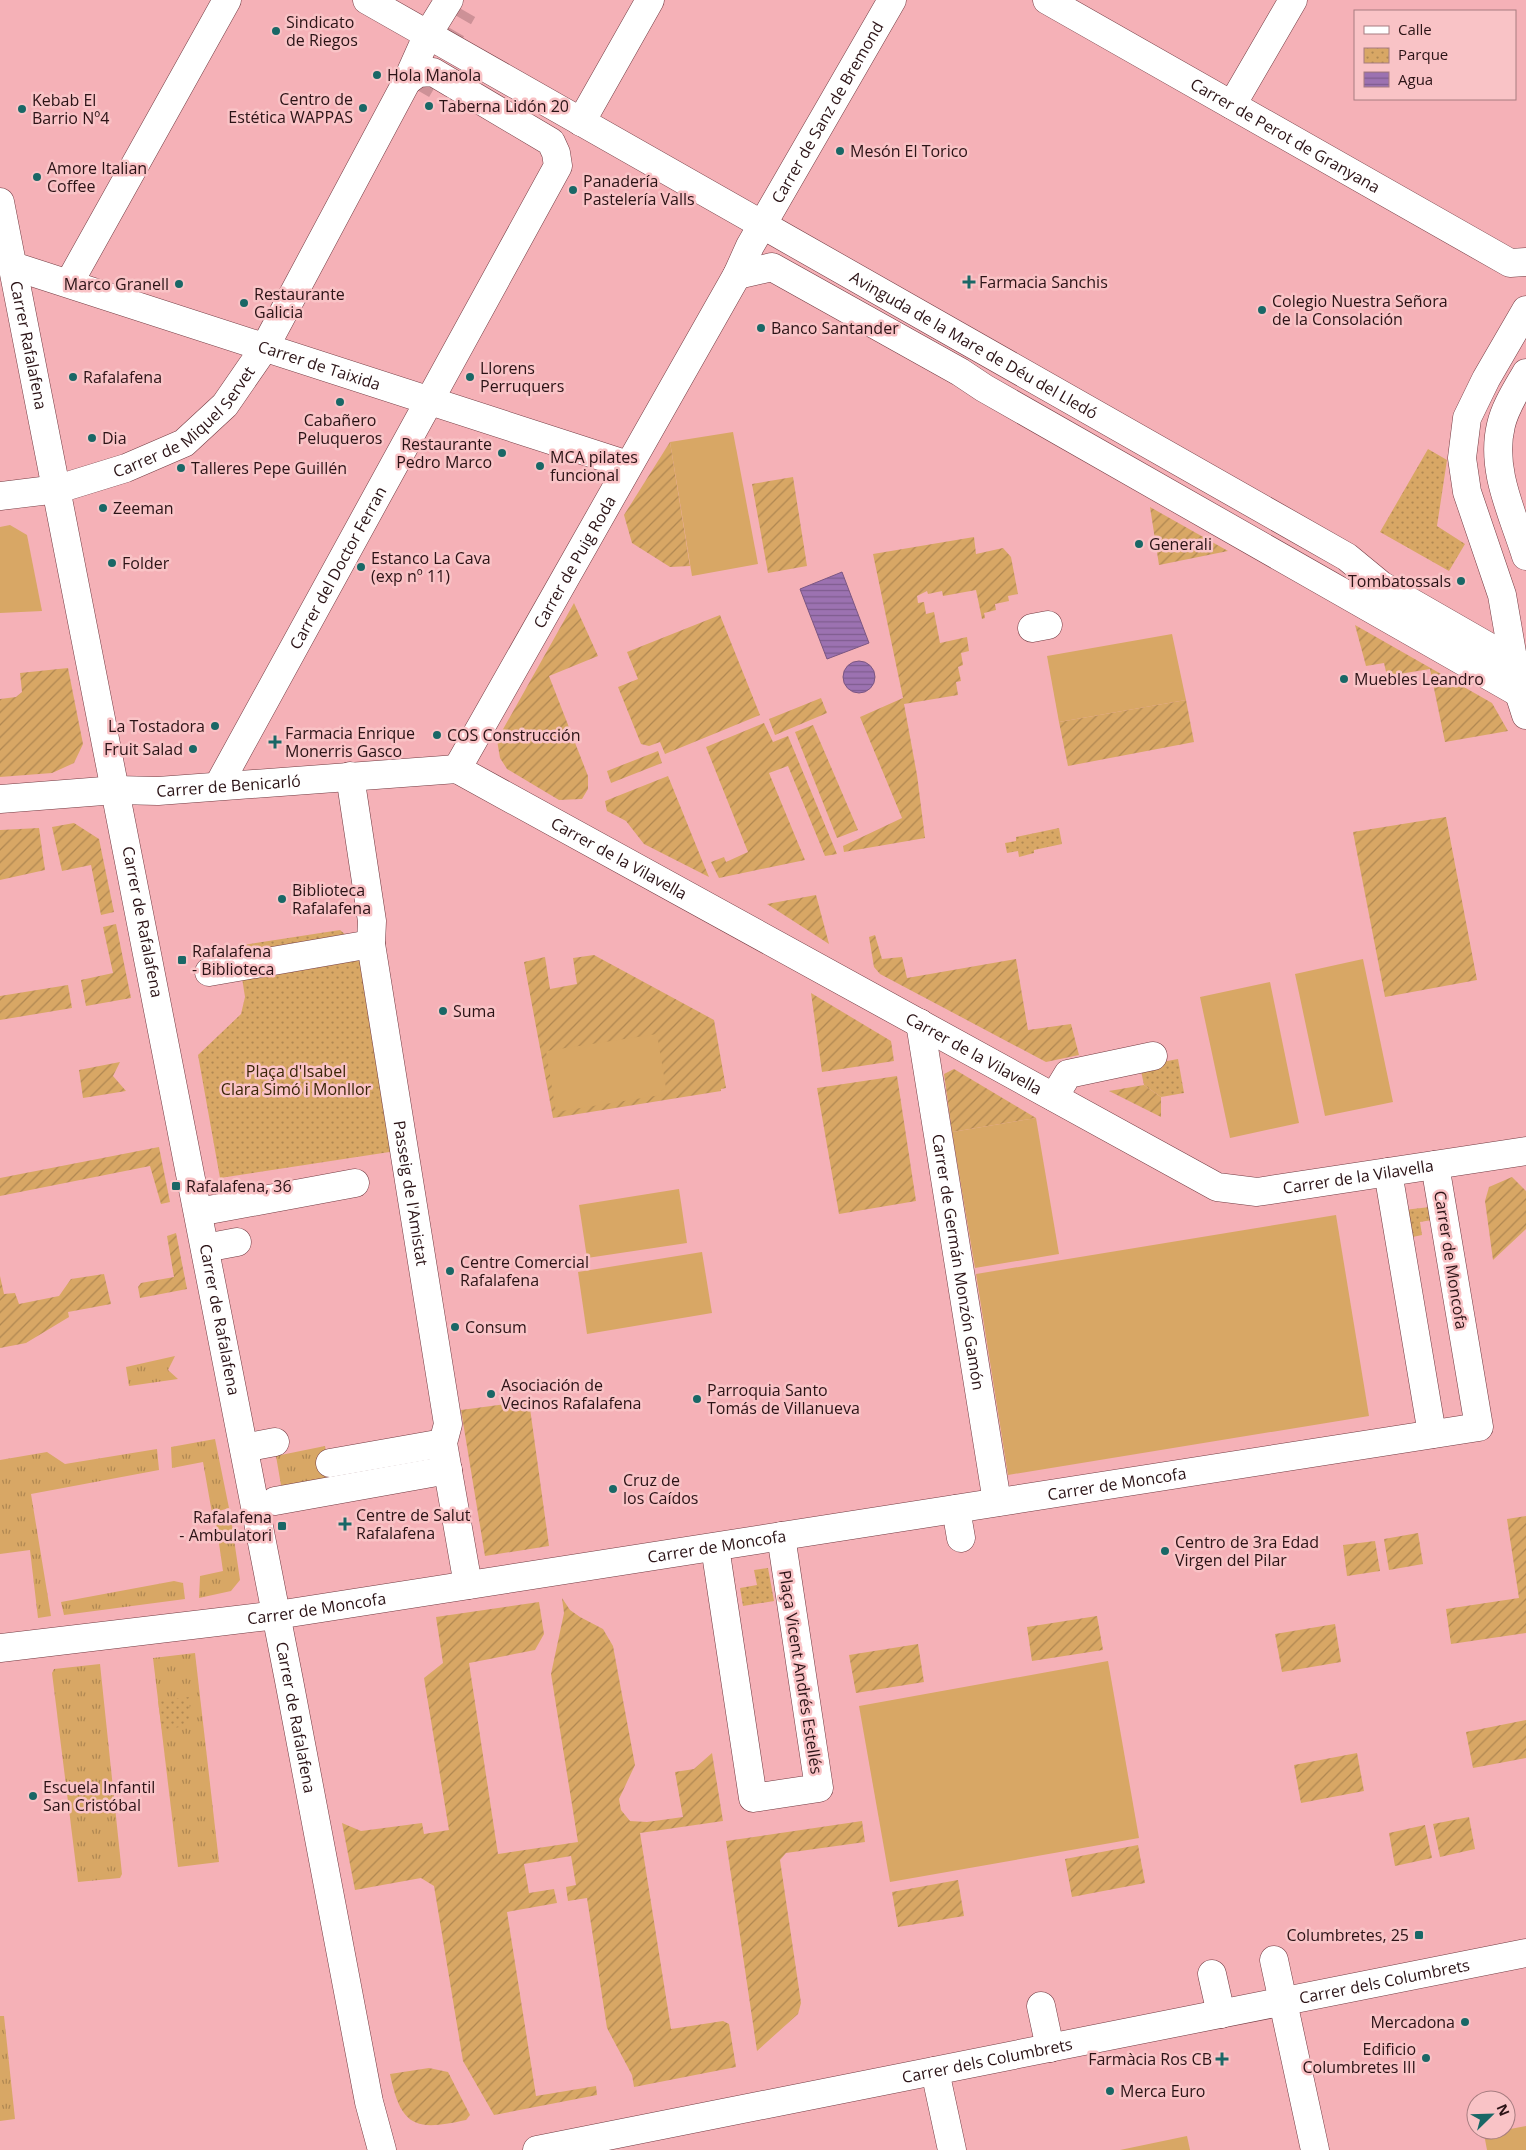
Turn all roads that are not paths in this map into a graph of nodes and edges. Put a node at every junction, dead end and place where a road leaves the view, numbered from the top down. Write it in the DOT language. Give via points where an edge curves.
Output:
graph roads {
  1 [pos="227,0"];
  2 [pos="367,0"];
  3 [pos="650,0"];
  4 [pos="892,0"];
  5 [pos="1047,0"];
  6 [pos="1293,0"];
  7 [pos="456,5"];
  8 [pos="428,34"];
  9 [pos="410,89"];
  10 [pos="1232,105"];
  11 [pos="581,122"];
  12 [pos="0,202"];
  13 [pos="763,225"];
  14 [pos="1526,262"];
  15 [pos="13,266"];
  16 [pos="737,275"];
  17 [pos="69,283"];
  18 [pos="1526,310"];
  19 [pos="264,347"];
  20 [pos="1526,373"];
  21 [pos="430,400"];
  22 [pos="628,465"];
  23 [pos="58,489"];
  24 [pos="0,496"];
  25 [pos="1524,541"];
  26 [pos="1514,662"];
  27 [pos="1523,704"];
  28 [pos="457,769"];
  29 [pos="350,776"];
  30 [pos="218,786"];
  31 [pos="116,790"];
  32 [pos="0,799"];
  33 [pos="371,944"];
  34 [pos="209,972"];
  35 [pos="920,1024"];
  36 [pos="1153,1056"];
  37 [pos="1054,1098"];
  38 [pos="1526,1151"];
  39 [pos="1435,1165"];
  40 [pos="1388,1172"];
  41 [pos="355,1183"];
  42 [pos="198,1212"];
  43 [pos="237,1242"];
  44 [pos="206,1248"];
  45 [pos="1432,1434"];
  46 [pos="275,1442"];
  47 [pos="443,1443"];
  48 [pos="244,1448"];
  49 [pos="330,1463"];
  50 [pos="448,1470"];
  51 [pos="275,1501"];
  52 [pos="997,1502"];
  53 [pos="956,1509"];
  54 [pos="781,1536"];
  55 [pos="961,1538"];
  56 [pos="715,1547"];
  57 [pos="468,1586"];
  58 [pos="277,1615"];
  59 [pos="0,1648"];
  60 [pos="1526,1953"];
  61 [pos="1274,1960"];
  62 [pos="1212,1974"];
  63 [pos="1284,2001"];
  64 [pos="1041,2006"];
  65 [pos="1221,2014"];
  66 [pos="1050,2048"];
  67 [pos="935,2071"];
  68 [pos="382,2150"];
  69 [pos="537,2150"];
  70 [pos="952,2150"];
  71 [pos="1315,2150"];
  1 -- 17 [label="street"];
  2 -- 8 [label="street, Avinguda de la Mare de Déu del Lledó"];
  3 -- 11 [label="street"];
  4 -- 13 [label="street, Carrer de Sanz de Bremond"];
  5 -- 10 [label="street, Carrer de Perot de Granyana"];
  6 -- 10 [label="street"];
  7 -- 8 [label="street"];
  8 -- 9 [label="street"];
  8 -- 11 [label="street, Avinguda de la Mare de Déu del Lledó"];
  9 -- 19 [label="street, Carrer de Miquel Servet" via="362,164"];
  9 -- 21 [label="street, Carrer del Doctor Ferran" via="418,73 432,72 551,142 558,166"];
  10 -- 14 [label="street, Carrer de Perot de Granyana" via="1510,263"];
  11 -- 13 [label="street, Avinguda de la Mare de Déu del Lledó"];
  12 -- 15 [label="street, Carrer Rafalafena"];
  13 -- 16 [label="street, Carrer de Puig Roda"];
  13 -- 26 [label="street, Avinguda de la Mare de Déu del Lledó" via="1347,557 1381,585"];
  15 -- 17 [label="street, Carrer de Taixida"];
  15 -- 23 [label="street, Carrer Rafalafena"];
  16 -- 22 [label="street, Carrer de Puig Roda"];
  16 -- 27 [label="street, Avinguda de la Mare de Déu del Lledó" via="772,267 960,372 981,393"];
  17 -- 19 [label="street, Carrer de Taixida"];
  18 -- 26 [label="street" via="1467,418 1462,458 1467,492 1502,595"];
  19 -- 21 [label="street, Carrer de Taixida"];
  19 -- 23 [label="street, Carrer de Miquel Servet" via="225,405 184,443 126,468"];
  20 -- 25 [label="street" via="1501,424 1498,453 1500,480"];
  21 -- 22 [label="street, Carrer de Taixida"];
  21 -- 30 [label="street, Carrer del Doctor Ferran"];
  22 -- 28 [label="street, Carrer de Puig Roda"];
  23 -- 24 [label="street, Carrer de Miquel Servet"];
  23 -- 31 [label="street, Carrer de Rafalafena"];
  26 -- 27 [label="street"];
  28 -- 29 [label="street, Carrer de Benicarló"];
  28 -- 35 [label="street, Carrer de la Vilavella"];
  29 -- 30 [label="street, Carrer de Benicarló"];
  29 -- 33 [label="street, Passeig de l'Amistat" via="372,921"];
  30 -- 31 [label="street, Carrer de Benicarló" via="158,791"];
  31 -- 32 [label="street, Carrer de Benicarló"];
  31 -- 42 [label="street, Carrer de Rafalafena"];
  33 -- 34 [label="street"];
  33 -- 47 [label="street, Passeig de l'Amistat" via="448,1424"];
  35 -- 37 [label="street, Carrer de la Vilavella"];
  35 -- 52 [label="street, Carrer de Germán Monzón Gamón"];
  36 -- 37 [label="street" via="1068,1074"];
  37 -- 40 [label="street, Carrer de la Vilavella" via="1217,1187 1257,1192"];
  38 -- 39 [label="street, Carrer de la Vilavella"];
  39 -- 40 [label="street, Carrer de la Vilavella"];
  39 -- 45 [label="street, Carrer de Moncofa" via="1479,1427"];
  40 -- 45 [label="street"];
  41 -- 42 [label="street"];
  42 -- 44 [label="street, Carrer de Rafalafena"];
  43 -- 44 [label="street"];
  44 -- 48 [label="street, Carrer de Rafalafena"];
  45 -- 52 [label="street, Carrer de Moncofa"];
  46 -- 48 [label="street"];
  47 -- 49 [label="street"];
  47 -- 50 [label="street"];
  48 -- 58 [label="street, Carrer de Rafalafena"];
  50 -- 51 [label="street"];
  50 -- 57 [label="street"];
  52 -- 53 [label="street, Carrer de Moncofa"];
  53 -- 54 [label="street, Carrer de Moncofa"];
  53 -- 55 [label="street"];
  54 -- 56 [label="street, Carrer de Moncofa"];
  54 -- 56 [label="street, Plaça Vicent Andrés Estellés" via="818,1788 753,1798"];
  56 -- 57 [label="street, Carrer de Moncofa"];
  57 -- 58 [label="street, Carrer de Moncofa"];
  58 -- 59 [label="street, Carrer de Moncofa"];
  58 -- 68 [label="street, Carrer de Rafalafena" via="369,2102"];
  60 -- 63 [label="street, Carrer dels Columbrets"];
  61 -- 63 [label="street"];
  62 -- 65 [label="street"];
  63 -- 65 [label="street, Carrer dels Columbrets"];
  63 -- 71 [label="street"];
  64 -- 66 [label="street"];
  65 -- 66 [label="street, Carrer dels Columbrets"];
  66 -- 67 [label="street, Carrer dels Columbrets"];
  67 -- 69 [label="street, Carrer dels Columbrets"];
  67 -- 70 [label="street"];
}
